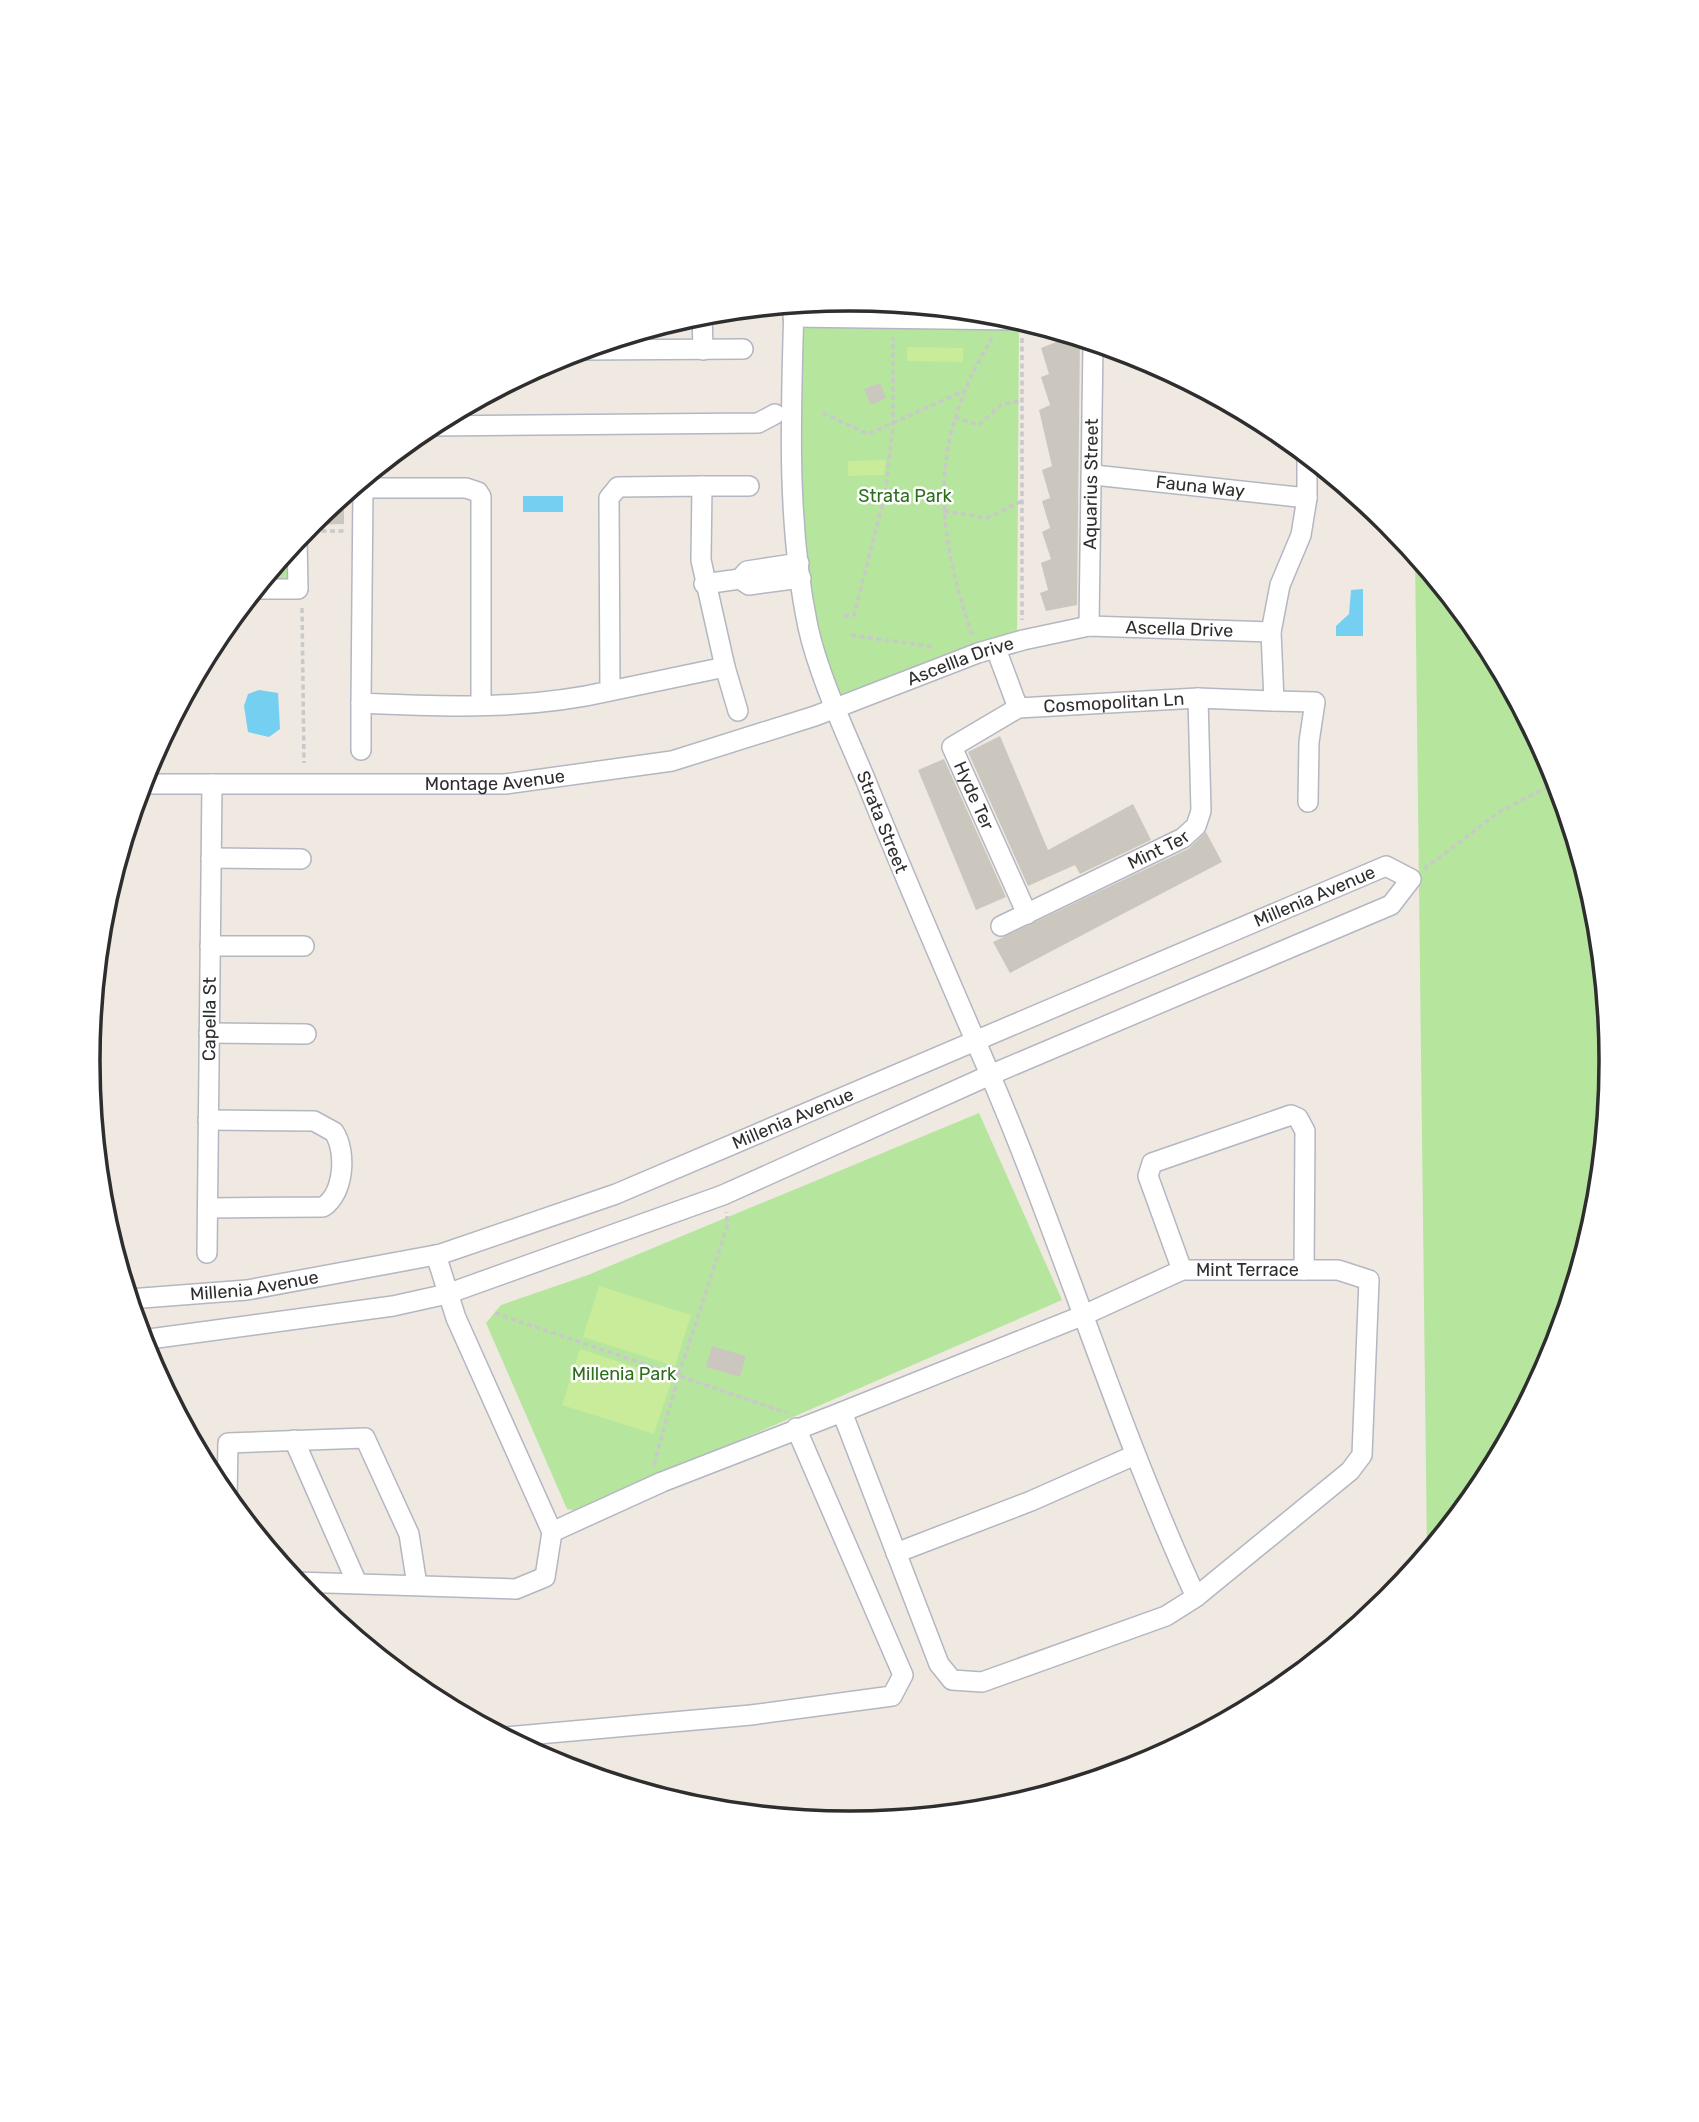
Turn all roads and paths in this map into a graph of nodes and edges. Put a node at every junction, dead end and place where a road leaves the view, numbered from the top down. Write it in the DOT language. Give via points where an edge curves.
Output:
graph roads {
  1 [pos="812,313"];
  2 [pos="793,314"];
  3 [pos="891,319"];
  4 [pos="991,325"];
  5 [pos="702,326"];
  6 [pos="1021,332"];
  7 [pos="994,334"];
  8 [pos="743,349"];
  9 [pos="612,350"];
  10 [pos="703,350"];
  11 [pos="1093,352"];
  12 [pos="964,391"];
  13 [pos="1022,401"];
  14 [pos="823,413"];
  15 [pos="775,414"];
  16 [pos="955,417"];
  17 [pos="894,422"];
  18 [pos="453,426"];
  19 [pos="1307,467"];
  20 [pos="1094,475"];
  21 [pos="702,486"];
  22 [pos="749,486"];
  23 [pos="366,488"];
  24 [pos="363,490"];
  25 [pos="1307,498"];
  26 [pos="1022,501"];
  27 [pos="944,511"];
  28 [pos="319,531"];
  29 [pos="346,531"];
  30 [pos="297,555"];
  31 [pos="800,570"];
  32 [pos="704,584"];
  33 [pos="268,589"];
  34 [pos="301,602"];
  35 [pos="844,615"];
  36 [pos="1089,626"];
  37 [pos="1271,632"];
  38 [pos="851,635"];
  39 [pos="1023,640"];
  40 [pos="933,647"];
  41 [pos="987,651"];
  42 [pos="725,667"];
  43 [pos="610,691"];
  44 [pos="1198,698"];
  45 [pos="1274,701"];
  46 [pos="361,703"];
  47 [pos="481,705"];
  48 [pos="837,707"];
  49 [pos="1018,708"];
  50 [pos="738,711"];
  51 [pos="361,750"];
  52 [pos="304,763"];
  53 [pos="153,784"];
  54 [pos="212,784"];
  55 [pos="1547,788"];
  56 [pos="1308,802"];
  57 [pos="211,858"];
  58 [pos="302,859"];
  59 [pos="1411,879"];
  60 [pos="1027,914"];
  61 [pos="1001,926"];
  62 [pos="210,946"];
  63 [pos="304,946"];
  64 [pos="209,1033"];
  65 [pos="306,1034"];
  66 [pos="974,1040"];
  67 [pos="990,1075"];
  68 [pos="208,1120"];
  69 [pos="723,1195"];
  70 [pos="208,1208"];
  71 [pos="207,1253"];
  72 [pos="436,1255"];
  73 [pos="1182,1270"];
  74 [pos="1304,1270"];
  75 [pos="447,1294"];
  76 [pos="139,1297"];
  77 [pos="495,1313"];
  78 [pos="1084,1315"];
  79 [pos="153,1338"];
  80 [pos="678,1377"];
  81 [pos="842,1412"];
  82 [pos="796,1428"];
  83 [pos="294,1440"];
  84 [pos="1135,1455"];
  85 [pos="227,1480"];
  86 [pos="662,1482"];
  87 [pos="552,1532"];
  88 [pos="896,1553"];
  89 [pos="311,1582"];
  90 [pos="357,1583"];
  91 [pos="417,1584"];
  92 [pos="1196,1597"];
  93 [pos="523,1735"];
  1 -- 3 [label="street"];
  2 -- 31 [label="street, Strata Street" via="792,472"];
  3 -- 4 [label="street"];
  3 -- 17 [label="path"];
  5 -- 10 [label="street"];
  6 -- 13 [label="path"];
  7 -- 12 [label="path"];
  8 -- 10 [label="street"];
  9 -- 10 [label="street"];
  11 -- 20 [label="street, Aquarius Street"];
  12 -- 16 [label="path"];
  12 -- 17 [label="path"];
  13 -- 16 [label="path" via="1002,404 979,425"];
  13 -- 26 [label="path"];
  14 -- 17 [label="path" via="868,434"];
  15 -- 18 [label="street" via="758,423"];
  16 -- 27 [label="path" via="944,474"];
  17 -- 35 [label="path" via="885,494 869,558 854,615"];
  19 -- 25 [label="street"];
  20 -- 25 [label="street, Fauna Way"];
  20 -- 36 [label="street, Aquarius Street"];
  21 -- 22 [label="street"];
  21 -- 32 [label="street"];
  21 -- 43 [label="street" via="618,487 609,498"];
  23 -- 47 [label="street" via="466,488 481,497"];
  24 -- 46 [label="street"];
  25 -- 37 [label="street" via="1301,536 1280,585"];
  26 -- 27 [label="path" via="987,519"];
  26 -- 39 [label="path"];
  27 -- 41 [label="path" via="958,594"];
  28 -- 29 [label="path"];
  30 -- 33 [label="street" via="298,589"];
  31 -- 32 [label="street" via="749,585 740,579"];
  31 -- 48 [label="street, Strata Street" via="809,628"];
  32 -- 42 [label="street"];
  34 -- 52 [label="path"];
  36 -- 37 [label="street, Ascella Drive"];
  36 -- 39 [label="street, Ascellla Drive"];
  37 -- 45 [label="street"];
  38 -- 40 [label="path"];
  39 -- 41 [label="street, Ascellla Drive"];
  41 -- 48 [label="street, Ascellla Drive"];
  41 -- 49 [label="street"];
  42 -- 43 [label="street"];
  42 -- 50 [label="street"];
  43 -- 47 [label="street" via="546,704"];
  44 -- 45 [label="street, Cosmopolitan Ln"];
  44 -- 49 [label="street, Cosmopolitan Ln"];
  44 -- 60 [label="street, Mint Ter" via="1201,811 1196,826 1183,838"];
  45 -- 56 [label="street, Cosmopolitan Ln" via="1315,702"];
  46 -- 47 [label="street"];
  46 -- 51 [label="street"];
  48 -- 54 [label="street, Montage Avenue" via="672,761 505,784"];
  48 -- 66 [label="street, Strata Street"];
  49 -- 60 [label="street, Hyde Ter" via="952,747"];
  53 -- 54 [label="street, Montage Avenue"];
  54 -- 57 [label="street, Capella St"];
  55 -- 59 [label="path" via="1499,812"];
  57 -- 58 [label="street"];
  57 -- 62 [label="street, Capella St"];
  59 -- 66 [label="street, Millenia Avenue" via="1386,866"];
  59 -- 67 [label="street, Millenia Avenue" via="1391,905"];
  60 -- 61 [label="street, Mint Ter"];
  62 -- 63 [label="street"];
  62 -- 64 [label="street, Capella St"];
  64 -- 65 [label="street"];
  64 -- 68 [label="street, Capella St"];
  66 -- 67 [label="street, Strata Street"];
  66 -- 72 [label="street, Millenia Avenue" via="616,1194"];
  67 -- 69 [label="street, Millenia Avenue"];
  67 -- 78 [label="street, Strata Street"];
  68 -- 70 [label="street, Capella St"];
  68 -- 70 [label="street" via="322,1124 338,1139 339,1165 337,1192 320,1208"];
  69 -- 75 [label="street, Millenia Avenue"];
  69 -- 80 [label="path" via="728,1224"];
  70 -- 71 [label="street, Capella St"];
  72 -- 75 [label="street"];
  72 -- 76 [label="street, Millenia Avenue" via="247,1290"];
  73 -- 74 [label="street, Mint Terrace"];
  73 -- 74 [label="street" via="1148,1176 1152,1163 1291,1115 1305,1130"];
  73 -- 78 [label="street, Mint Terrace"];
  74 -- 92 [label="street, Mint Terrace" via="1338,1270 1369,1280 1362,1455 1350,1471"];
  75 -- 79 [label="street, Millenia Avenue" via="393,1306"];
  75 -- 87 [label="street"];
  77 -- 80 [label="path"];
  78 -- 81 [label="street, Mint Terrace"];
  78 -- 84 [label="street, Strata Street"];
  80 -- 82 [label="path" via="787,1411"];
  80 -- 86 [label="path" via="652,1461"];
  81 -- 82 [label="street, Mint Terrace"];
  81 -- 88 [label="street"];
  82 -- 86 [label="street, Mint Terrace"];
  82 -- 93 [label="street" via="903,1675 892,1696 751,1715"];
  83 -- 85 [label="street" via="228,1443"];
  83 -- 90 [label="street"];
  83 -- 91 [label="street" via="365,1438 409,1534"];
  84 -- 88 [label="street"];
  84 -- 92 [label="street, Strata Street"];
  86 -- 87 [label="street, Mint Terrace"];
  87 -- 91 [label="street" via="545,1577 516,1589"];
  88 -- 92 [label="street" via="939,1664 952,1680 982,1682 1166,1616"];
  89 -- 90 [label="street"];
  90 -- 91 [label="street"];
}
